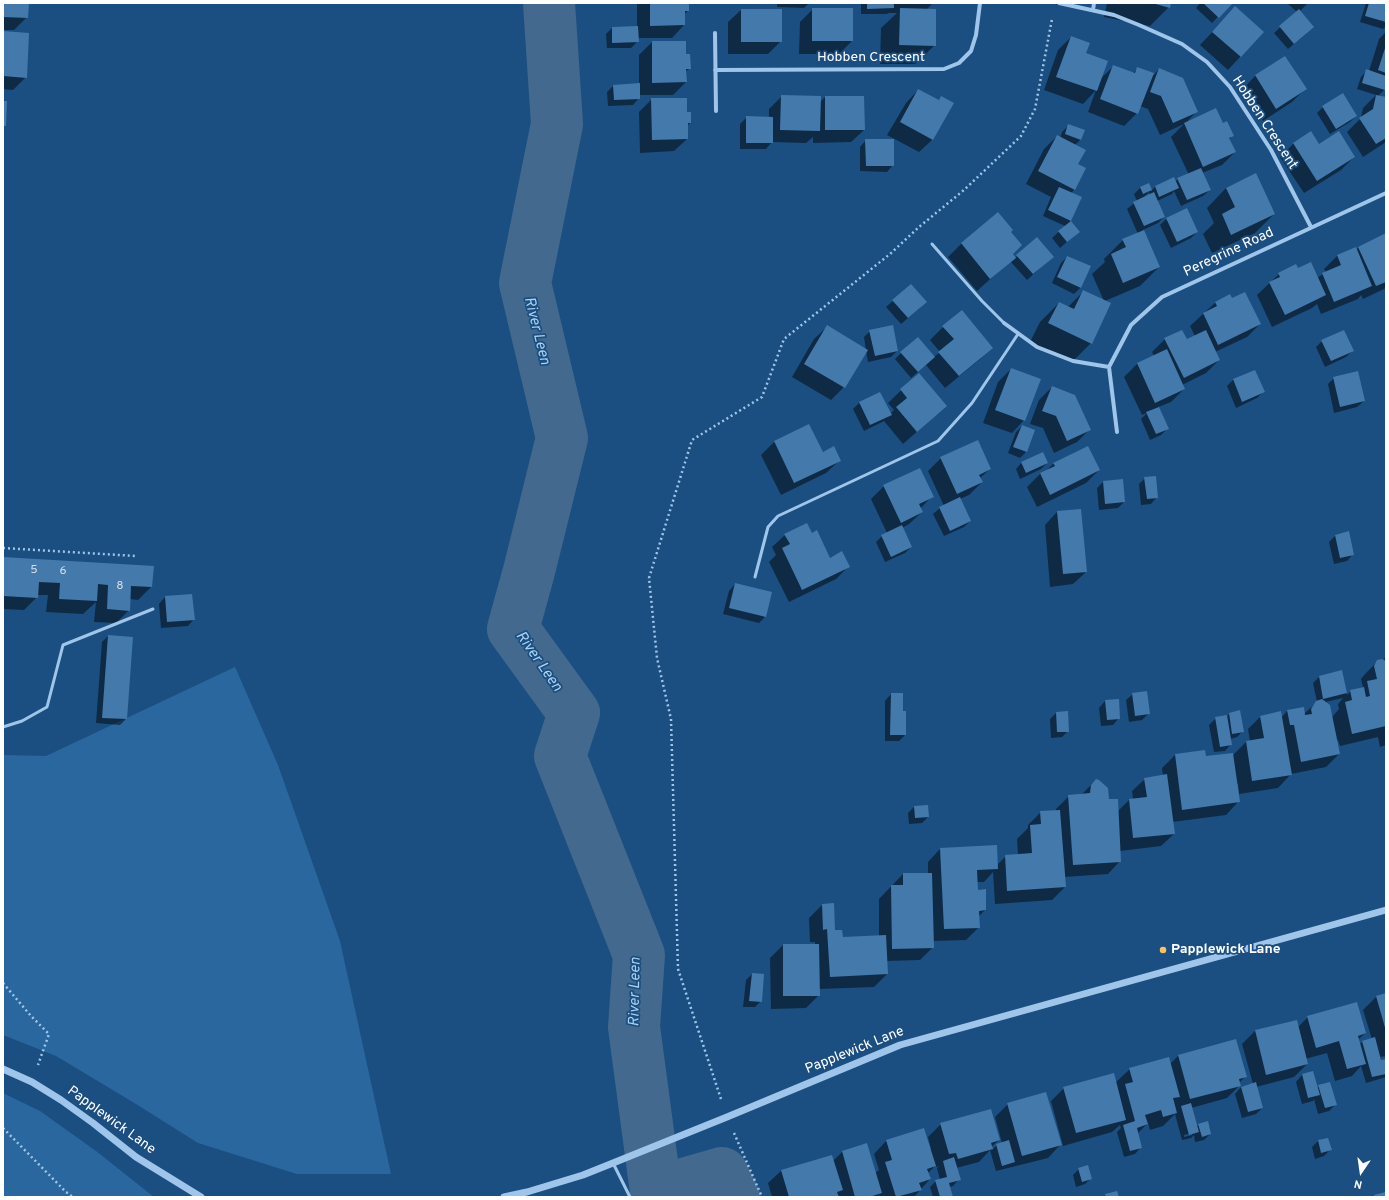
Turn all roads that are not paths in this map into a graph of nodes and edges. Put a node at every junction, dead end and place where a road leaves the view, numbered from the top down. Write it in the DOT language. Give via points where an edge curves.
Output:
graph roads {
  1 [pos="980,3"];
  2 [pos="1059,3"];
  3 [pos="1094,3"];
  4 [pos="1093,10"];
  5 [pos="715,33"];
  6 [pos="715,70"];
  7 [pos="716,111"];
  8 [pos="1386,193"];
  9 [pos="1311,227"];
  10 [pos="932,244"];
  11 [pos="1004,323"];
  12 [pos="1018,334"];
  13 [pos="1109,367"];
  14 [pos="1117,432"];
  15 [pos="755,577"];
  16 [pos="153,609"];
  17 [pos="3,727"];
  18 [pos="1386,910"];
  19 [pos="3,1069"];
  20 [pos="613,1164"];
  21 [pos="201,1197"];
  22 [pos="504,1197"];
  23 [pos="630,1197"];
  1 -- 6 [label="street, Hobben Crescent" via="971,51 959,63 944,69"];
  2 -- 4 [label="street, Hobben Crescent"];
  3 -- 4 [label="street"];
  4 -- 9 [label="street, Hobben Crescent" via="1114,15 1182,44 1207,62 1230,87 1271,150"];
  5 -- 6 [label="street"];
  6 -- 7 [label="street"];
  8 -- 9 [label="street, Peregrine Road"];
  9 -- 13 [label="street, Peregrine Road" via="1162,297 1131,325"];
  10 -- 11 [label="lane"];
  11 -- 12 [label="street"];
  12 -- 13 [label="street" via="1036,347 1073,361"];
  12 -- 15 [label="lane" via="972,403 938,441 778,516 768,528"];
  13 -- 14 [label="street"];
  16 -- 17 [label="lane" via="63,645 47,707 22,721"];
  18 -- 20 [label="street, Papplewick Lane" via="900,1045"];
  19 -- 21 [label="street, Papplewick Lane" via="32,1082 136,1156"];
  20 -- 22 [label="street, Papplewick Lane"];
  20 -- 23 [label="lane"];
}
